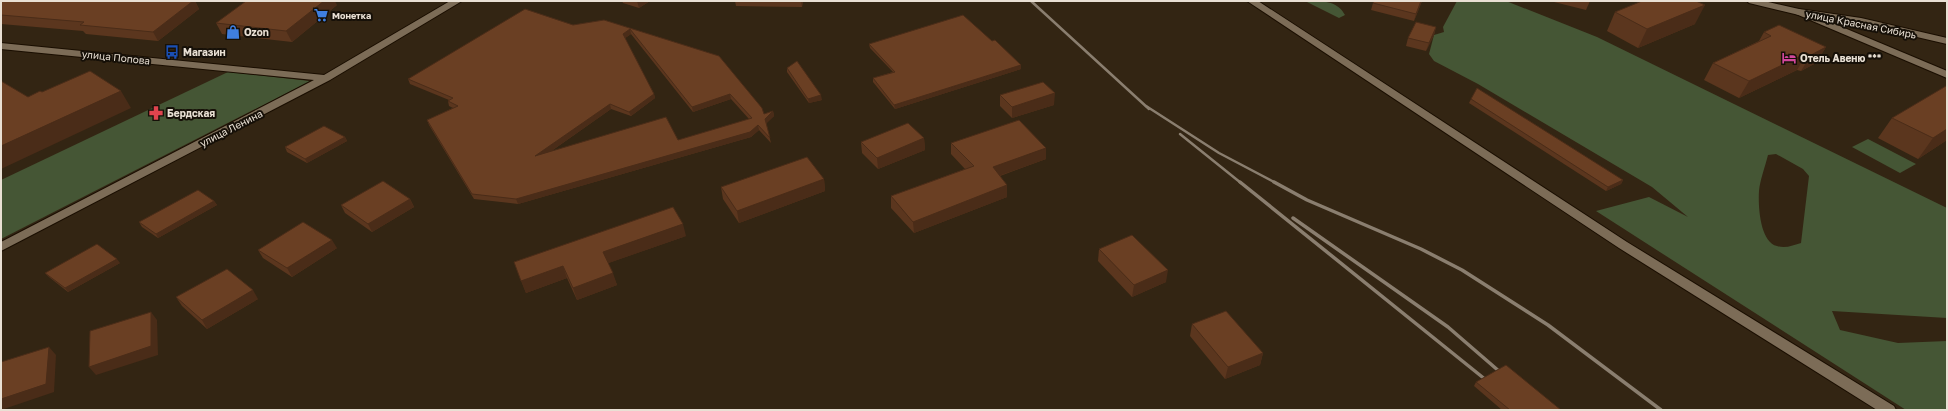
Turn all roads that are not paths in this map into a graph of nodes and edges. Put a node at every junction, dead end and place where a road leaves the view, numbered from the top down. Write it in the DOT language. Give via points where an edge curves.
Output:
graph roads {
  1 [pos="457,1"];
  2 [pos="1252,1"];
  3 [pos="1752,1"];
  4 [pos="1799,12"];
  5 [pos="1947,42"];
  6 [pos="1,46"];
  7 [pos="1947,75"];
  8 [pos="326,78"];
  9 [pos="1,247"];
  10 [pos="1889,410"];
  1 -- 8 [label="street, улица Ленина"];
  2 -- 10 [label="street" via="1623,245"];
  3 -- 4 [label="street, улица Красная Сибирь"];
  4 -- 5 [label="street, улица Красная Сибирь" via="1861,21"];
  4 -- 7 [label="street"];
  6 -- 8 [label="street, улица Попова"];
  8 -- 9 [label="street, улица Ленина"];
}
